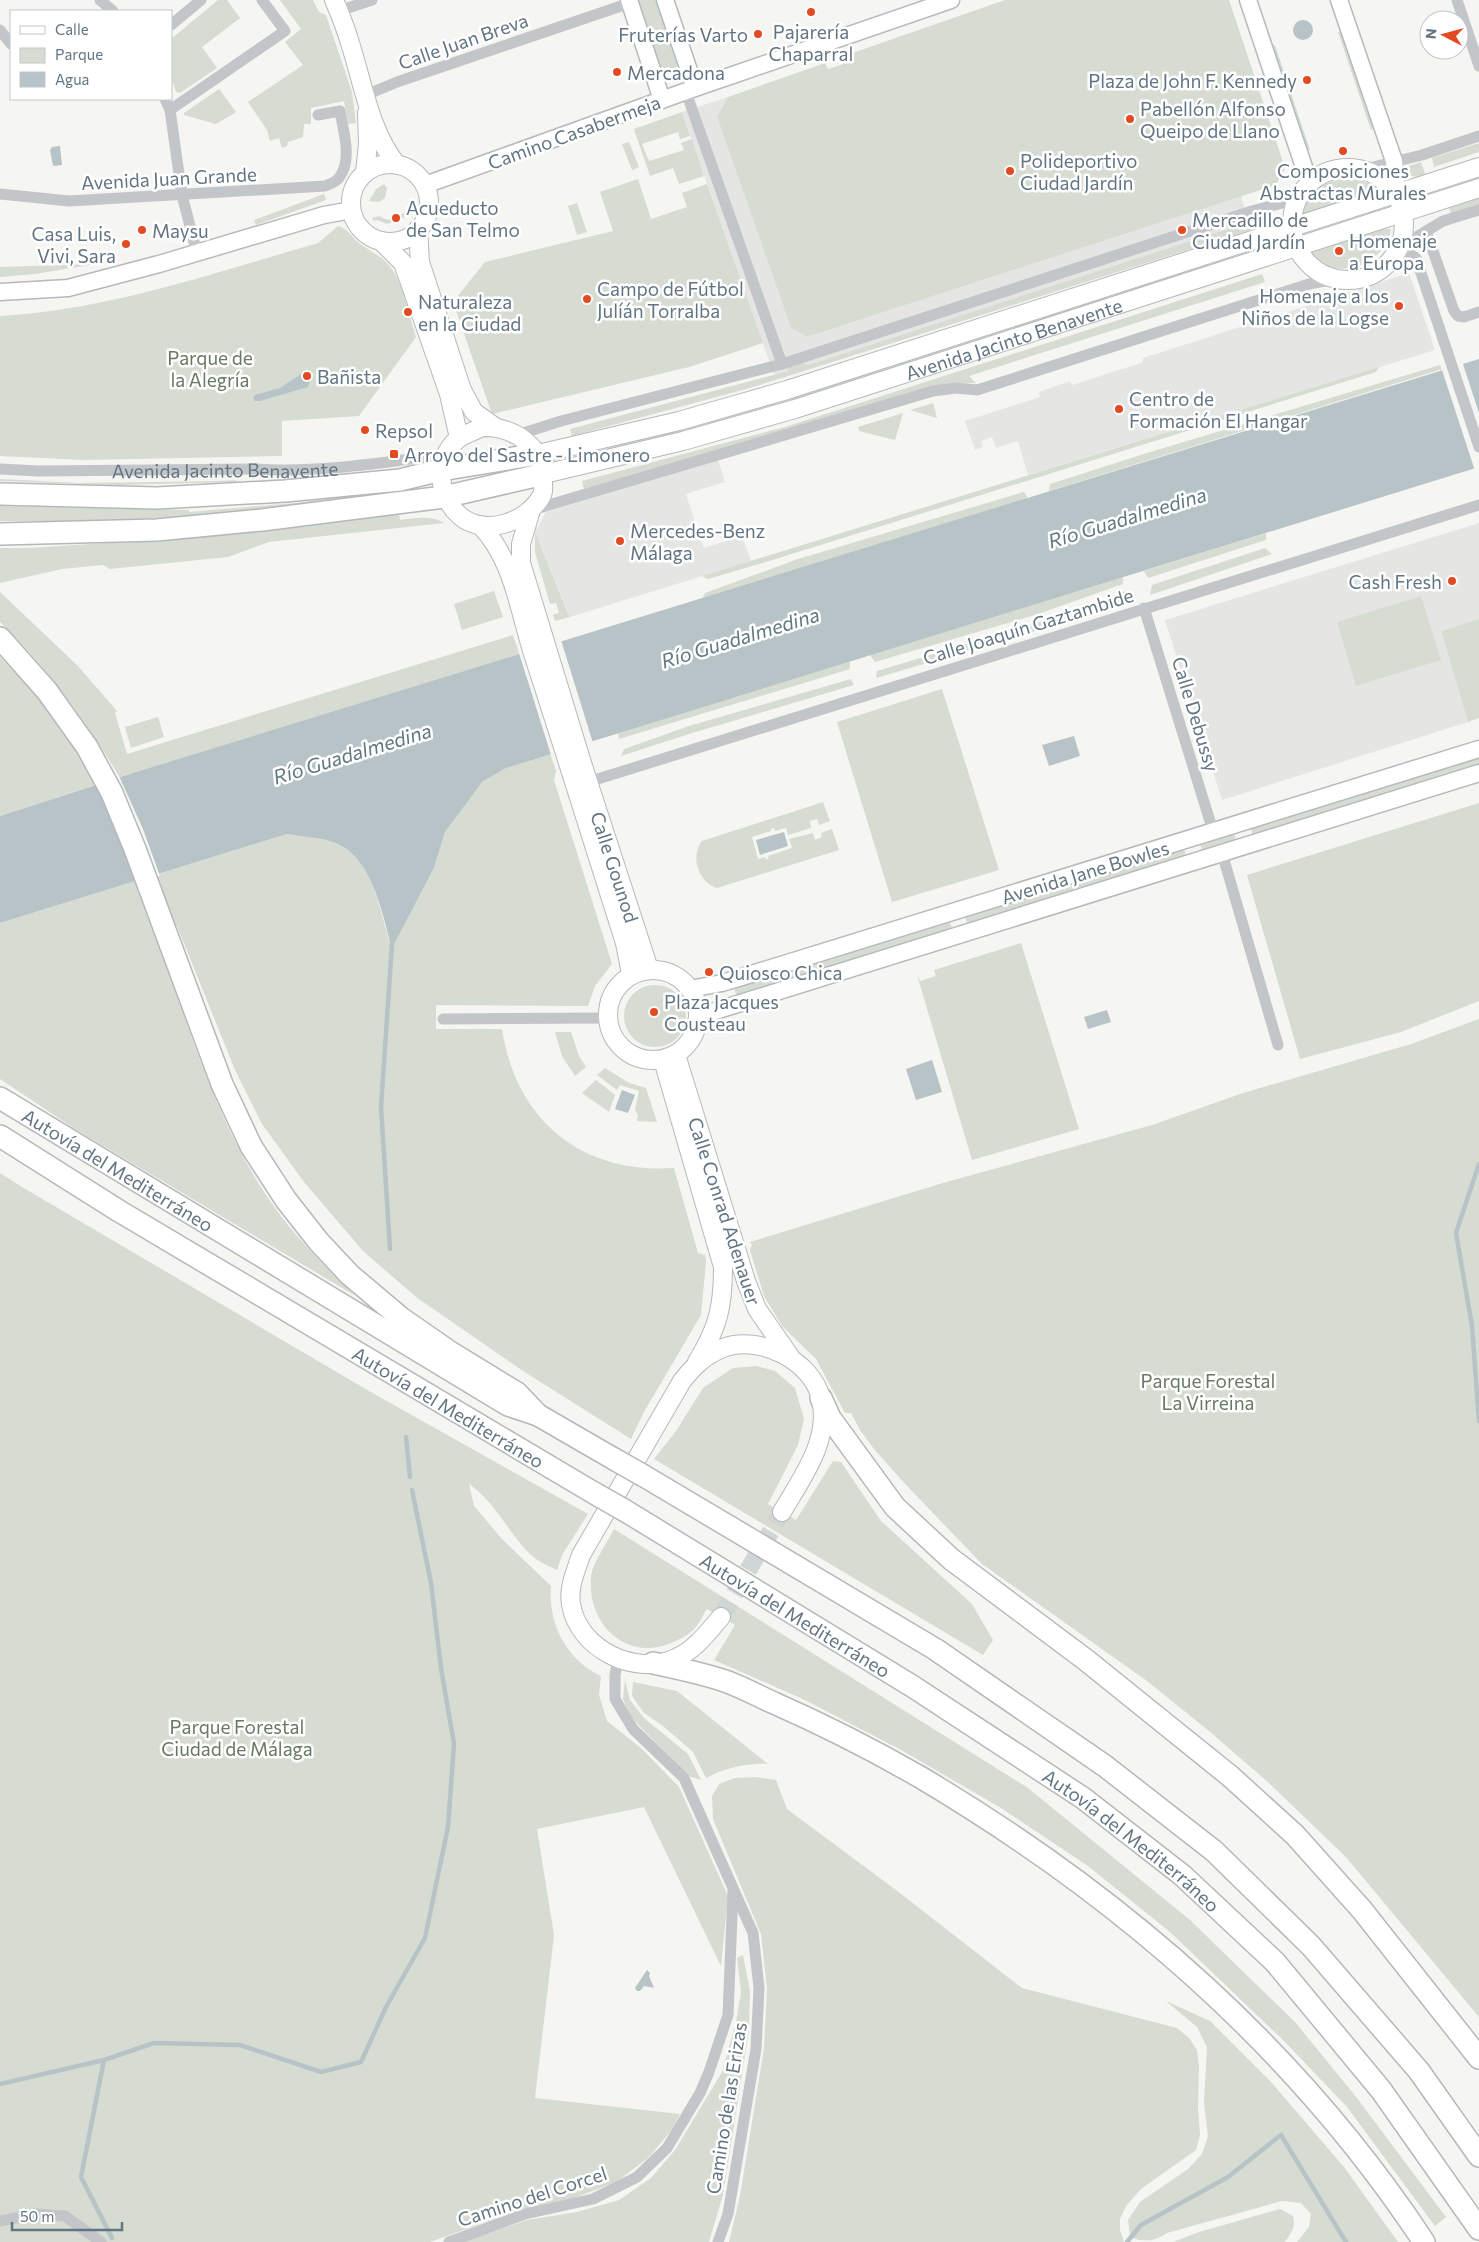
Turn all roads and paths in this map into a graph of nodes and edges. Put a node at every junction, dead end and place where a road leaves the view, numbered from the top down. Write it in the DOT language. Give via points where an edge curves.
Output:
graph roads {
  1 [pos="100,0"];
  2 [pos="201,0"];
  3 [pos="262,0"];
  4 [pos="372,0"];
  5 [pos="665,0"];
  6 [pos="951,0"];
  7 [pos="1248,0"];
  8 [pos="1339,0"];
  9 [pos="1457,0"];
  10 [pos="629,1"];
  11 [pos="919,5"];
  12 [pos="336,6"];
  13 [pos="112,10"];
  14 [pos="172,24"];
  15 [pos="0,30"];
  16 [pos="10,43"];
  17 [pos="1479,66"];
  18 [pos="690,90"];
  19 [pos="366,95"];
  20 [pos="165,100"];
  21 [pos="662,100"];
  22 [pos="170,110"];
  23 [pos="318,115"];
  24 [pos="1479,136"];
  25 [pos="1394,161"];
  26 [pos="397,165"];
  27 [pos="1479,167"];
  28 [pos="1365,169"];
  29 [pos="365,173"];
  30 [pos="1309,182"];
  31 [pos="425,185"];
  32 [pos="1479,188"];
  33 [pos="0,194"];
  34 [pos="1397,194"];
  35 [pos="182,195"];
  36 [pos="1297,199"];
  37 [pos="352,210"];
  38 [pos="1479,210"];
  39 [pos="1404,213"];
  40 [pos="418,229"];
  41 [pos="1292,229"];
  42 [pos="1426,231"];
  43 [pos="381,241"];
  44 [pos="1400,247"];
  45 [pos="1297,248"];
  46 [pos="197,253"];
  47 [pos="1335,279"];
  48 [pos="0,292"];
  49 [pos="1479,312"];
  50 [pos="782,364"];
  51 [pos="494,427"];
  52 [pos="517,435"];
  53 [pos="459,438"];
  54 [pos="1479,447"];
  55 [pos="541,464"];
  56 [pos="0,469"];
  57 [pos="441,470"];
  58 [pos="0,494"];
  59 [pos="444,497"];
  60 [pos="1479,505"];
  61 [pos="530,510"];
  62 [pos="480,525"];
  63 [pos="0,534"];
  64 [pos="1144,608"];
  65 [pos="533,629"];
  66 [pos="0,638"];
  67 [pos="1479,749"];
  68 [pos="576,765"];
  69 [pos="1479,773"];
  70 [pos="588,782"];
  71 [pos="1213,831"];
  72 [pos="1222,854"];
  73 [pos="649,969"];
  74 [pos="631,974"];
  75 [pos="690,989"];
  76 [pos="699,1016"];
  77 [pos="607,1018"];
  78 [pos="443,1019"];
  79 [pos="1278,1045"];
  80 [pos="669,1058"];
  81 [pos="0,1098"];
  82 [pos="0,1136"];
  83 [pos="791,1358"];
  84 [pos="697,1362"];
  85 [pos="821,1398"];
  86 [pos="538,1415"];
  87 [pos="782,1512"];
  88 [pos="721,1617"];
  89 [pos="618,1660"];
  90 [pos="653,1663"];
  91 [pos="733,1887"];
  92 [pos="1479,2058"];
  93 [pos="1479,2156"];
  94 [pos="0,2221"];
  95 [pos="1479,2229"];
  96 [pos="101,2242"];
  97 [pos="448,2242"];
  98 [pos="718,2242"];
  99 [pos="1424,2242"];
  1 -- 13 [label="street"];
  2 -- 14 [label="street"];
  3 -- 22 [label="street" via="285,32"];
  4 -- 12 [label="street"];
  5 -- 18 [label="main road"];
  6 -- 11 [label="main road, Camino Casabermeja"];
  7 -- 30 [label="main road"];
  8 -- 25 [label="main road"];
  9 -- 17 [label="street"];
  10 -- 19 [label="street, Calle Juan Breva"];
  10 -- 21 [label="main road"];
  11 -- 18 [label="main road, Camino Casabermeja"];
  12 -- 19 [label="main road"];
  15 -- 16 [label="street"];
  18 -- 21 [label="main road, Camino Casabermeja"];
  18 -- 50 [label="street"];
  19 -- 26 [label="main road" via="382,141"];
  19 -- 29 [label="main road" via="368,144"];
  20 -- 22 [label="street"];
  21 -- 31 [label="main road, Camino Casabermeja"];
  22 -- 35 [label="street"];
  23 -- 35 [label="street, Avenida Juan Grande" via="340,110 346,148 345,166 338,180 325,186"];
  24 -- 25 [label="street"];
  25 -- 28 [label="street"];
  25 -- 34 [label="main road"];
  26 -- 29 [label="main road" via="377,166"];
  26 -- 31 [label="main road" via="407,167"];
  27 -- 34 [label="main road, Avenida Jacinto Benavente"];
  28 -- 30 [label="main road" via="1333,168"];
  28 -- 34 [label="main road" via="1383,179"];
  29 -- 37 [label="main road" via="354,187"];
  30 -- 36 [label="main road"];
  31 -- 40 [label="main road" via="429,201 426,218"];
  32 -- 39 [label="main road, Avenida Jacinto Benavente"];
  33 -- 35 [label="street, Avenida Juan Grande" via="69,201"];
  34 -- 39 [label="main road"];
  34 -- 41 [label="main road, Avenida Jacinto Benavente"];
  35 -- 46 [label="street"];
  36 -- 41 [label="main road" via="1292,213"];
  36 -- 50 [label="street"];
  37 -- 43 [label="main road" via="360,227"];
  37 -- 46 [label="main road" via="324,215"];
  38 -- 42 [label="street" via="1443,221"];
  39 -- 44 [label="main road"];
  39 -- 45 [label="main road, Avenida Jacinto Benavente"];
  40 -- 43 [label="main road" via="403,239"];
  40 -- 51 [label="main road" via="420,262 462,390 474,412"];
  41 -- 45 [label="main road"];
  41 -- 55 [label="main road, Avenida Jacinto Benavente" via="787,390"];
  42 -- 44 [label="street"];
  42 -- 49 [label="street" via="1454,311 1464,317"];
  43 -- 53 [label="main road" via="403,263 449,394"];
  44 -- 47 [label="main road" via="1384,267 1361,279"];
  44 -- 54 [label="street" via="1416,258"];
  45 -- 47 [label="main road" via="1306,262"];
  45 -- 55 [label="main road, Avenida Jacinto Benavente" via="795,410 683,441"];
  46 -- 48 [label="main road" via="68,288"];
  47 -- 61 [label="street, Avenida Jacinto Benavente" via="1309,284 978,390 933,391"];
  50 -- 52 [label="street"];
  51 -- 52 [label="main road"];
  51 -- 53 [label="main road" via="482,427"];
  52 -- 55 [label="main road"];
  53 -- 57 [label="main road" via="449,449"];
  55 -- 57 [label="highway, Avenida Jacinto Benavente"];
  55 -- 59 [label="highway, Avenida Jacinto Benavente"];
  55 -- 61 [label="main road, Avenida Jacinto Benavente" via="543,494"];
  56 -- 57 [label="street, Avenida Jacinto Benavente" via="289,471 432,456"];
  57 -- 58 [label="highway, Avenida Jacinto Benavente" via="400,480 157,498"];
  57 -- 59 [label="main road"];
  59 -- 62 [label="main road" via="460,516"];
  59 -- 63 [label="highway, Avenida Jacinto Benavente" via="157,530"];
  60 -- 64 [label="street, Calle Joaquín Gaztambide"];
  61 -- 62 [label="main road, Avenida Jacinto Benavente" via="506,523"];
  61 -- 65 [label="main road" via="521,544 521,563"];
  62 -- 65 [label="main road" via="492,538 507,565"];
  64 -- 70 [label="street, Calle Joaquín Gaztambide"];
  64 -- 71 [label="street, Calle Debussy"];
  65 -- 68 [label="main road"];
  66 -- 86 [label="highway" via="47,691 88,747 112,793 222,1084 251,1146 286,1200 350,1275 450,1352 517,1393"];
  67 -- 71 [label="main road, Avenida Jane Bowles"];
  68 -- 70 [label="main road, Calle Gounod"];
  68 -- 74 [label="main road, Calle Gounod"];
  69 -- 72 [label="main road, Avenida Jane Bowles"];
  70 -- 73 [label="main road, Calle Gounod"];
  71 -- 75 [label="main road, Avenida Jane Bowles" via="740,978"];
  72 -- 76 [label="main road, Avenida Jane Bowles"];
  72 -- 79 [label="street"];
  73 -- 74 [label="main road"];
  73 -- 75 [label="main road" via="669,972 682,979"];
  74 -- 77 [label="main road" via="618,985 610,998"];
  75 -- 76 [label="main road"];
  76 -- 80 [label="main road" via="695,1034 688,1045"];
  77 -- 78 [label="street"];
  77 -- 80 [label="main road" via="615,1042 638,1059"];
  80 -- 83 [label="main road, Calle Conrad Adenauer" via="757,1309"];
  80 -- 84 [label="main road, Calle Conrad Adenauer" via="723,1268 723,1297 716,1326"];
  81 -- 86 [label="highway, Autovía del Mediterráneo" via="508,1405"];
  82 -- 95 [label="highway, Autovía del Mediterráneo, bridge" via="118,1211 624,1510 912,1686 1083,1798 1182,1875 1275,1962 1381,2090"];
  83 -- 84 [label="main road" via="768,1348 746,1344 724,1348"];
  83 -- 85 [label="main road" via="808,1374"];
  84 -- 89 [label="main road" via="682,1381 581,1555 571,1586 575,1619 590,1640"];
  85 -- 87 [label="main road" via="821,1435 810,1463"];
  85 -- 92 [label="highway" via="830,1418 895,1507 952,1558 1230,1776 1295,1835 1362,1910"];
  86 -- 93 [label="highway, Autovía del Mediterráneo, bridge" via="935,1648 1105,1766 1214,1851 1311,1946 1419,2071"];
  88 -- 90 [label="main road" via="691,1650 675,1659"];
  89 -- 90 [label="main road"];
  89 -- 91 [label="street, Camino de las Erizas" via="615,1699 633,1729 684,1778"];
  90 -- 99 [label="highway" via="726,1682 810,1719 877,1753 1039,1852 1174,1958 1240,2019 1296,2076 1357,2149"];
  91 -- 97 [label="street, Camino del Corcel" via="728,2015 709,2072 668,2148 637,2178 593,2199 525,2214"];
  91 -- 98 [label="street, Camino de las Erizas" via="753,1933 759,1988 757,2040 728,2214"];
  94 -- 96 [label="street" via="36,2214 65,2216"];
}
